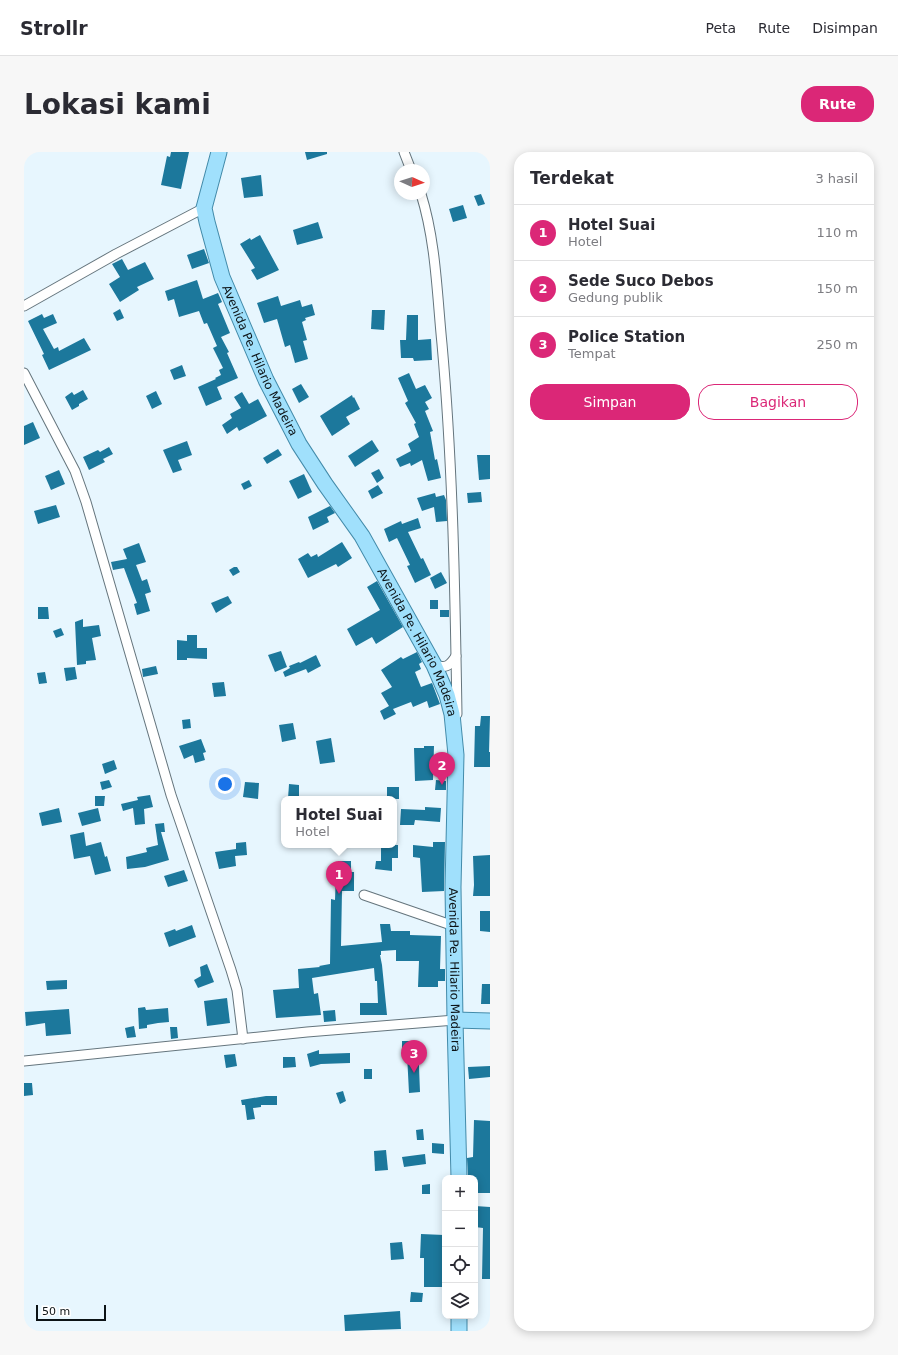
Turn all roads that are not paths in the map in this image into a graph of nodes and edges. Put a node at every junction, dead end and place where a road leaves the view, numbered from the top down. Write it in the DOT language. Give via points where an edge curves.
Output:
graph roads {
  1 [pos="219,152"];
  2 [pos="404,152"];
  3 [pos="409,164"];
  4 [pos="423,200"];
  5 [pos="204,208"];
  6 [pos="24,306"];
  7 [pos="24,373"];
  8 [pos="456,656"];
  9 [pos="434,665"];
  10 [pos="456,755"];
  11 [pos="364,896"];
  12 [pos="454,926"];
  13 [pos="454,1020"];
  14 [pos="490,1021"];
  15 [pos="243,1039"];
  16 [pos="24,1061"];
  17 [pos="459,1175"];
  18 [pos="459,1319"];
  19 [pos="458,1331"];
  1 -- 5 [label="main road, Avenida Pe. Hilario Madeira"];
  2 -- 3 [label="street"];
  4 -- 8 [label="street" via="433,242 445,378 453,510"];
  5 -- 6 [label="street"];
  5 -- 9 [label="main road, Avenida Pe. Hilario Madeira" via="222,277 266,380 299,444 362,536"];
  7 -- 15 [label="street" via="75,471 86,502 172,795 237,990"];
  8 -- 9 [label="street" via="451,664 443,667"];
  8 -- 10 [label="street"];
  9 -- 10 [label="main road, Avenida Pe. Hilario Madeira" via="452,714"];
  10 -- 12 [label="main road, Avenida Pe. Hilario Madeira"];
  11 -- 12 [label="street"];
  12 -- 13 [label="main road, Avenida Pe. Hilario Madeira"];
  13 -- 14 [label="main road"];
  13 -- 15 [label="street"];
  13 -- 17 [label="main road, Avenida Pe. Hilario Madeira"];
  15 -- 16 [label="street"];
  18 -- 19 [label="main road"];
}
